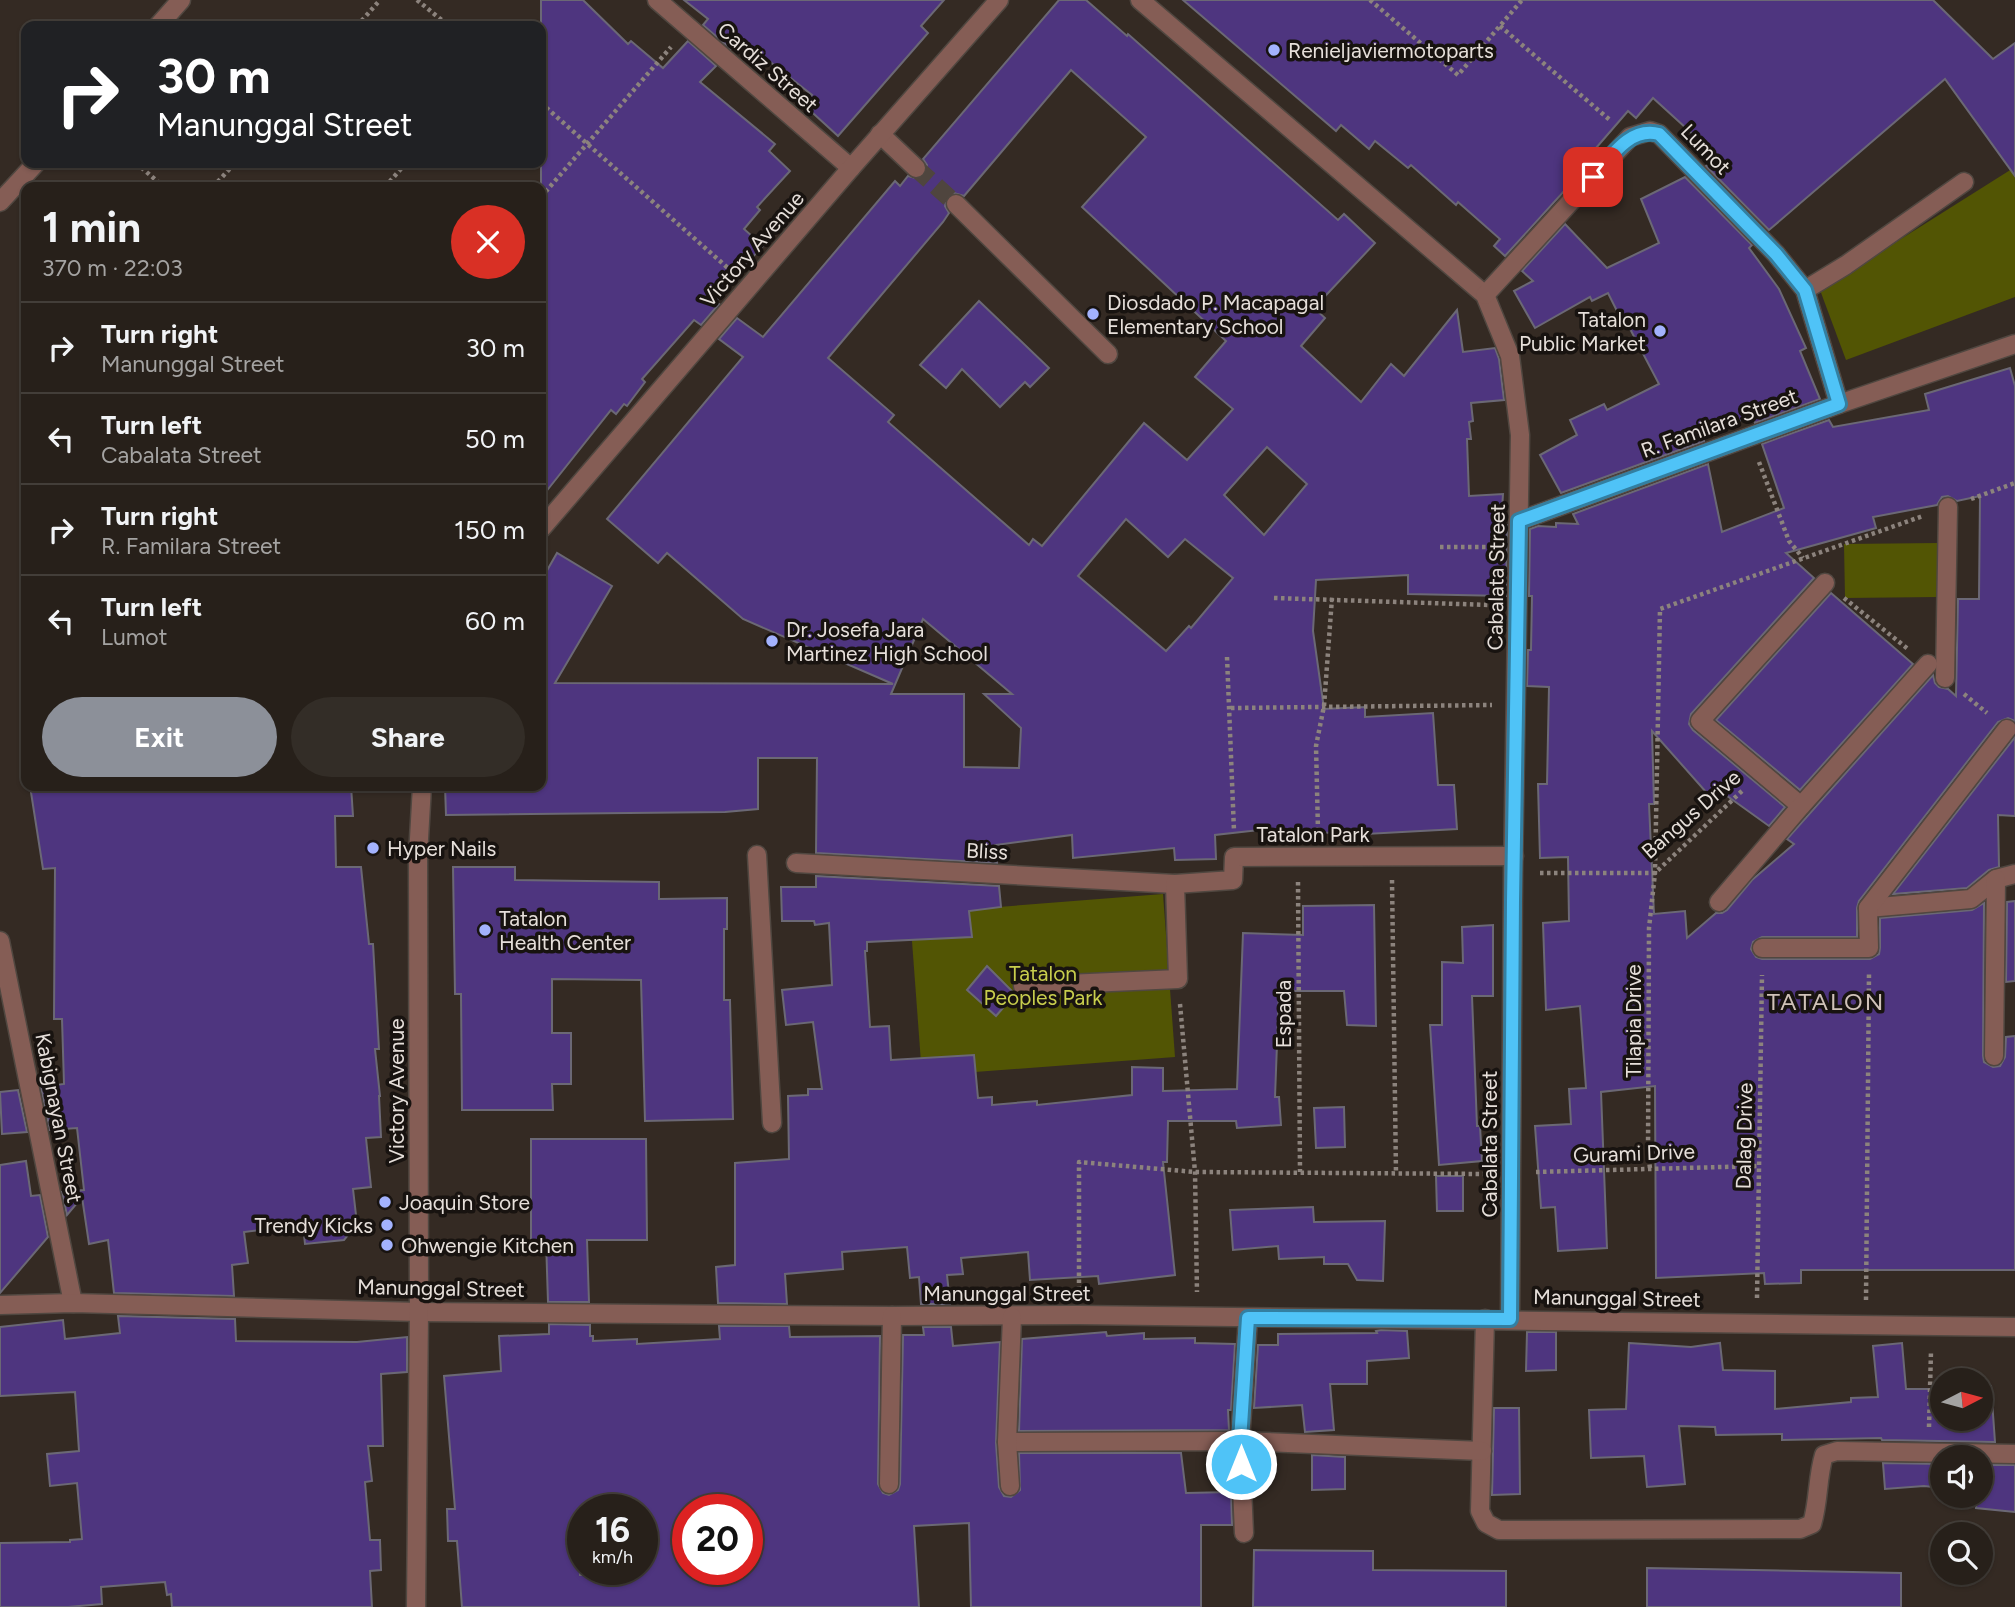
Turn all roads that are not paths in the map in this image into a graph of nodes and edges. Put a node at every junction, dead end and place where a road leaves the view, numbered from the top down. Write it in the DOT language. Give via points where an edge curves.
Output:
graph roads {
  1 [pos="181,0"];
  2 [pos="657,0"];
  3 [pos="999,0"];
  4 [pos="1140,0"];
  5 [pos="162,21"];
  6 [pos="880,134"];
  7 [pos="851,167"];
  8 [pos="31,168"];
  9 [pos="916,168"];
  10 [pos="1964,182"];
  11 [pos="0,202"];
  12 [pos="956,204"];
  13 [pos="1805,290"];
  14 [pos="1485,295"];
  15 [pos="2015,344"];
  16 [pos="1108,354"];
  17 [pos="1839,404"];
  18 [pos="1948,507"];
  19 [pos="1519,521"];
  20 [pos="546,523"];
  21 [pos="1825,583"];
  22 [pos="1928,664"];
  23 [pos="1945,678"];
  24 [pos="2007,729"];
  25 [pos="422,791"];
  26 [pos="1801,806"];
  27 [pos="757,856"];
  28 [pos="796,863"];
  29 [pos="1514,865"];
  30 [pos="2015,874"];
  31 [pos="1996,879"];
  32 [pos="1175,884"];
  33 [pos="1719,902"];
  34 [pos="1868,908"];
  35 [pos="0,941"];
  36 [pos="1762,948"];
  37 [pos="1023,986"];
  38 [pos="1994,1056"];
  39 [pos="772,1123"];
  40 [pos="73,1303"];
  41 [pos="0,1305"];
  42 [pos="419,1311"];
  43 [pos="892,1316"];
  44 [pos="1012,1317"];
  45 [pos="1248,1318"];
  46 [pos="1485,1319"];
  47 [pos="1510,1319"];
  48 [pos="2015,1327"];
  49 [pos="1240,1441"];
  50 [pos="1007,1442"];
  51 [pos="1482,1451"];
  52 [pos="2015,1454"];
  53 [pos="889,1484"];
  54 [pos="1010,1486"];
  55 [pos="1244,1533"];
  56 [pos="416,1607"];
  1 -- 5 [label="street"];
  2 -- 7 [label="street, Cardiz Street"];
  3 -- 6 [label="street, Victory Avenue"];
  4 -- 14 [label="street, Cabalata Street"];
  6 -- 7 [label="street, Victory Avenue"];
  6 -- 9 [label="street"];
  7 -- 20 [label="street, Victory Avenue"];
  8 -- 11 [label="street"];
  10 -- 13 [label="street"];
  12 -- 16 [label="street"];
  13 -- 14 [label="street, Lumot" via="1776,254 1659,134 1650,131 1630,137"];
  13 -- 17 [label="street, Lumot"];
  14 -- 19 [label="street, Cabalata Street" via="1510,356 1520,435"];
  15 -- 17 [label="street, R. Familara Street"];
  17 -- 19 [label="street, R. Familara Street"];
  18 -- 23 [label="street"];
  19 -- 29 [label="street, Cabalata Street"];
  21 -- 26 [label="street" via="1700,720"];
  22 -- 26 [label="street"];
  24 -- 34 [label="street"];
  25 -- 42 [label="street, Victory Avenue"];
  26 -- 33 [label="street"];
  27 -- 39 [label="street"];
  28 -- 32 [label="street, Bliss"];
  29 -- 32 [label="street, Tatalon Park" via="1392,856 1234,857 1233,880"];
  29 -- 47 [label="street, Cabalata Street"];
  30 -- 31 [label="street"];
  31 -- 34 [label="street" via="1971,899"];
  31 -- 38 [label="street"];
  32 -- 37 [label="street" via="1178,979"];
  34 -- 36 [label="street" via="1869,948"];
  35 -- 40 [label="street, Kabignayan Street"];
  40 -- 41 [label="street, Manunggal Street"];
  40 -- 42 [label="street, Manunggal Street"];
  42 -- 43 [label="street, Manunggal Street"];
  42 -- 56 [label="street, Victory Avenue"];
  43 -- 44 [label="street, Manunggal Street"];
  43 -- 53 [label="street"];
  44 -- 45 [label="street, Manunggal Street"];
  44 -- 50 [label="street"];
  45 -- 46 [label="street, Manunggal Street"];
  45 -- 49 [label="street"];
  46 -- 47 [label="street, Manunggal Street"];
  46 -- 51 [label="street"];
  47 -- 48 [label="street, Manunggal Street"];
  49 -- 50 [label="street"];
  49 -- 51 [label="street"];
  49 -- 55 [label="street"];
  50 -- 54 [label="street"];
  51 -- 52 [label="street" via="1480,1511 1486,1523 1499,1530 1801,1529 1812,1524 1824,1455 1837,1451"];
}
